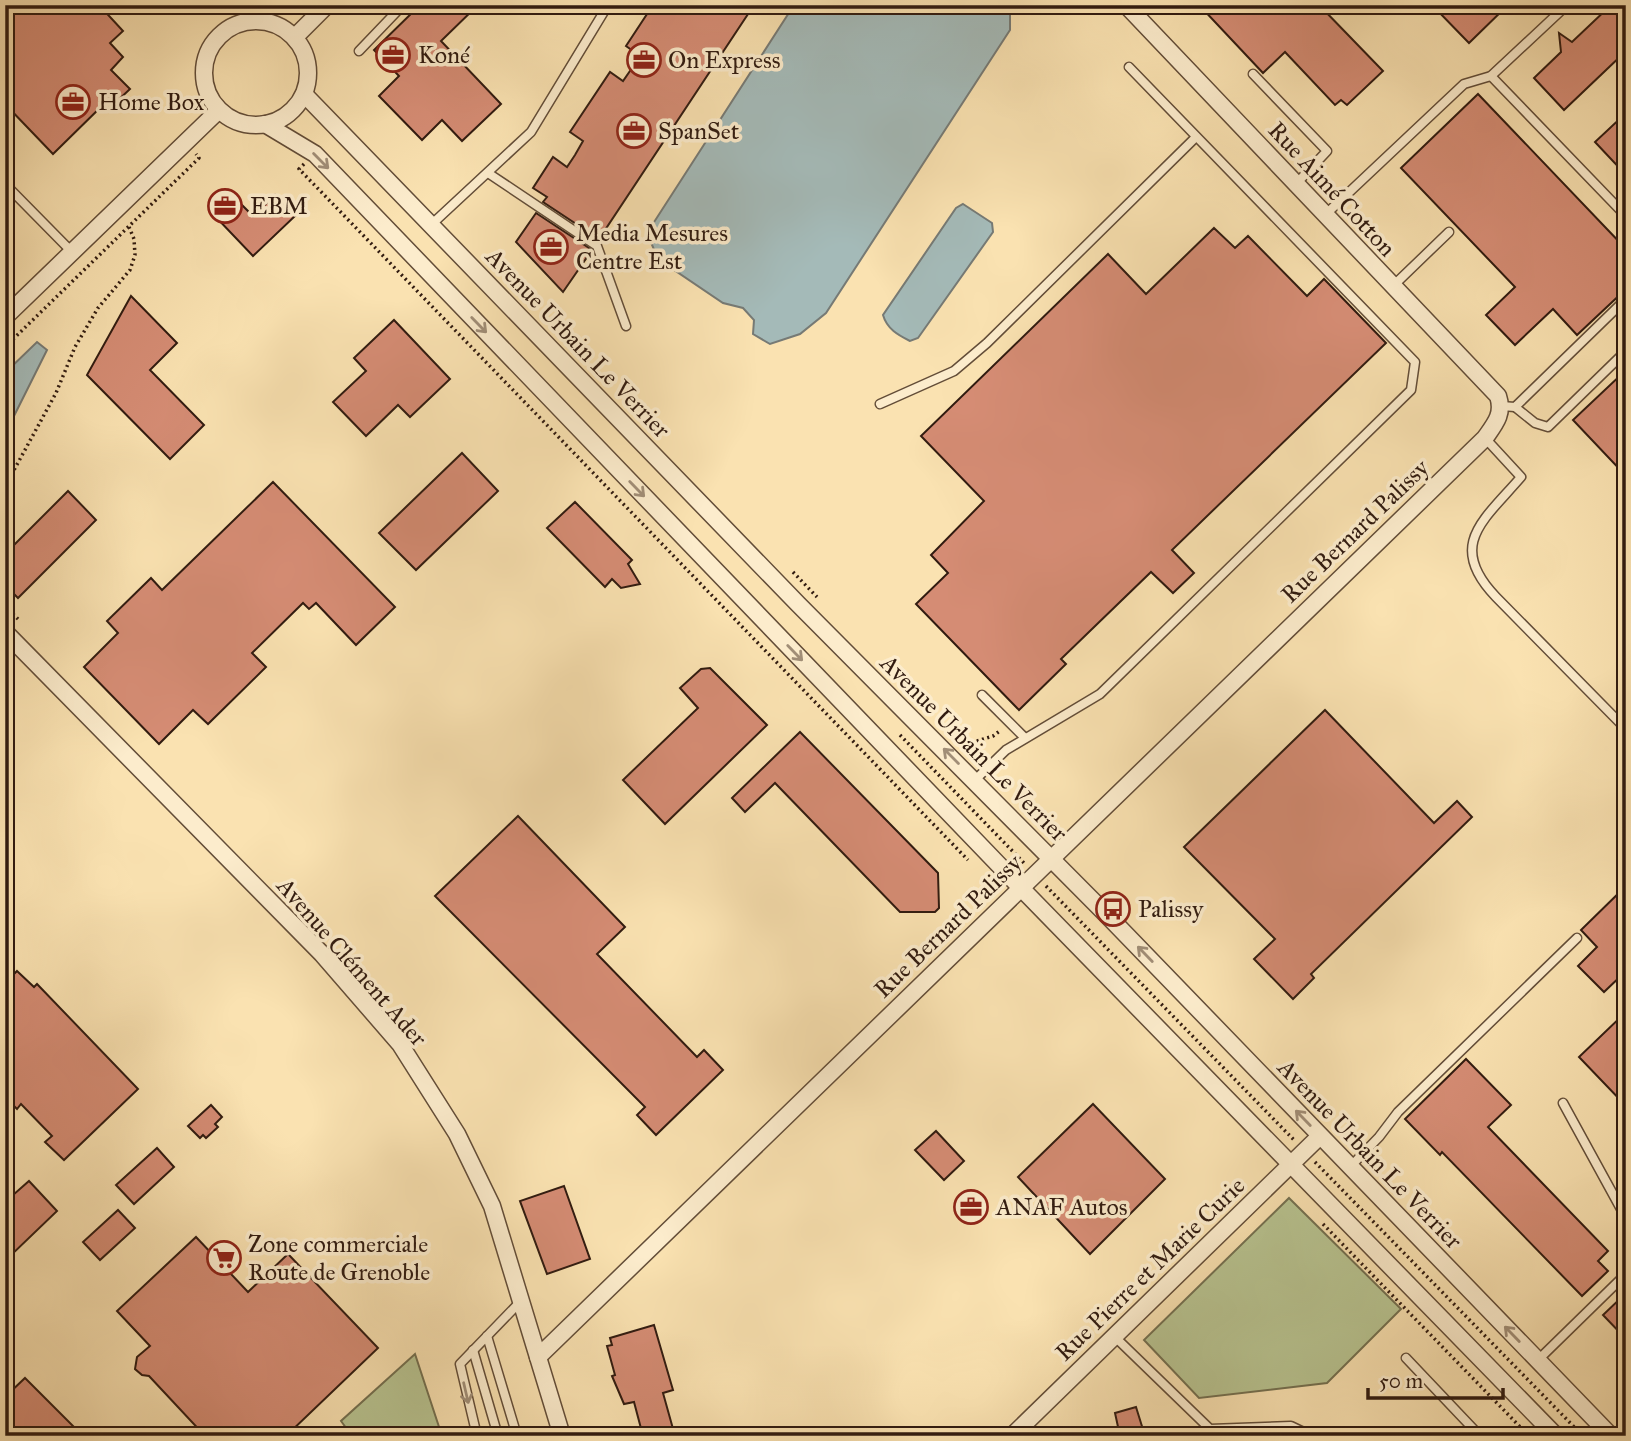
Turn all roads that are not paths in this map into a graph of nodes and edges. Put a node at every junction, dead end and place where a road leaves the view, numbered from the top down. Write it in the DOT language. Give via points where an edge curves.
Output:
graph roads {
  1 [pos="327,5"];
  2 [pos="403,5"];
  3 [pos="608,5"];
  4 [pos="1126,5"];
  5 [pos="1567,5"];
  6 [pos="295,37"];
  7 [pos="359,51"];
  8 [pos="1129,67"];
  9 [pos="1253,74"];
  10 [pos="1491,76"];
  11 [pos="303,94"];
  12 [pos="219,110"];
  13 [pos="265,124"];
  14 [pos="1196,136"];
  15 [pos="488,173"];
  16 [pos="5,184"];
  17 [pos="1296,184"];
  18 [pos="1326,214"];
  19 [pos="1626,216"];
  20 [pos="432,224"];
  21 [pos="1449,232"];
  22 [pos="72,252"];
  23 [pos="1393,286"];
  24 [pos="1626,299"];
  25 [pos="5,317"];
  26 [pos="626,326"];
  27 [pos="1626,351"];
  28 [pos="880,404"];
  29 [pos="1508,407"];
  30 [pos="1485,438"];
  31 [pos="5,632"];
  32 [pos="982,695"];
  33 [pos="1626,723"];
  34 [pos="1025,738"];
  35 [pos="975,780"];
  36 [pos="1051,858"];
  37 [pos="1021,888"];
  38 [pos="1577,938"];
  39 [pos="1563,1102"];
  40 [pos="1320,1136"];
  41 [pos="1291,1164"];
  42 [pos="1350,1167"];
  43 [pos="1626,1218"];
  44 [pos="1626,1274"];
  45 [pos="521,1301"];
  46 [pos="487,1336"];
  47 [pos="1114,1336"];
  48 [pos="473,1350"];
  49 [pos="538,1356"];
  50 [pos="1406,1358"];
  51 [pos="1538,1361"];
  52 [pos="477,1436"];
  53 [pos="498,1436"];
  54 [pos="517,1436"];
  55 [pos="562,1436"];
  56 [pos="1012,1436"];
  57 [pos="1312,1436"];
  58 [pos="1480,1436"];
  59 [pos="1556,1436"];
  60 [pos="1611,1436"];
  1 -- 6 [label="street"];
  2 -- 7 [label="lane"];
  3 -- 15 [label="lane" via="531,132"];
  4 -- 17 [label="street, Rue Aimé Cotton"];
  5 -- 10 [label="lane"];
  6 -- 11 [label="street" via="307,64"];
  6 -- 12 [label="street" via="268,22 251,21 221,34 204,63 206,88"];
  8 -- 14 [label="lane"];
  9 -- 17 [label="lane" via="1327,151"];
  10 -- 18 [label="lane" via="1464,84"];
  10 -- 19 [label="lane"];
  11 -- 13 [label="street" via="281,119"];
  11 -- 20 [label="street, Avenue Urbain Le Verrier"];
  12 -- 13 [label="street" via="248,125"];
  12 -- 22 [label="street"];
  13 -- 37 [label="street, one-way" via="315,154"];
  14 -- 28 [label="lane" via="954,371"];
  14 -- 34 [label="lane" via="1415,362 1411,390 1100,694"];
  15 -- 20 [label="lane"];
  15 -- 26 [label="lane" via="597,246"];
  16 -- 22 [label="lane"];
  17 -- 18 [label="street, Rue Aimé Cotton"];
  18 -- 23 [label="street, Rue Aimé Cotton"];
  35 -- 20 [label="street, Avenue Urbain Le Verrier, one-way"];
  21 -- 23 [label="lane"];
  22 -- 25 [label="street"];
  23 -- 29 [label="street, Rue Aimé Cotton"];
  24 -- 29 [label="lane"];
  27 -- 29 [label="lane" via="1548,427"];
  29 -- 30 [label="street, Rue Bernard Palissy"];
  30 -- 33 [label="lane" via="1521,477 1475,530 1470,545 1476,569 1496,597 1623,726"];
  30 -- 36 [label="street, Rue Bernard Palissy"];
  31 -- 45 [label="street, Avenue Clément Ader" via="322,954 400,1044 457,1134 492,1206"];
  32 -- 34 [label="lane"];
  34 -- 35 [label="lane"];
  35 -- 36 [label="street, Avenue Urbain Le Verrier"];
  36 -- 37 [label="street, Rue Bernard Palissy"];
  40 -- 36 [label="street, Avenue Urbain Le Verrier, one-way"];
  37 -- 41 [label="street"];
  37 -- 49 [label="street, Rue Bernard Palissy"];
  38 -- 42 [label="lane" via="1398,1112"];
  39 -- 43 [label="lane"];
  40 -- 41 [label="street, Rue Pierre et Marie Curie"];
  40 -- 42 [label="street, Avenue Urbain Le Verrier"];
  41 -- 47 [label="street, Rue Pierre et Marie Curie"];
  41 -- 59 [label="street"];
  51 -- 42 [label="street, Avenue Urbain Le Verrier, one-way"];
  44 -- 51 [label="lane"];
  45 -- 46 [label="lane"];
  45 -- 49 [label="street, Avenue Clément Ader"];
  46 -- 48 [label="lane"];
  46 -- 54 [label="lane"];
  47 -- 56 [label="street, Rue Pierre et Marie Curie"];
  47 -- 57 [label="lane" via="1210,1429 1291,1426"];
  48 -- 52 [label="lane, one-way" via="460,1364"];
  48 -- 53 [label="lane"];
  49 -- 55 [label="street, Avenue Clément Ader"];
  50 -- 58 [label="lane"];
  51 -- 60 [label="street, Avenue Urbain Le Verrier"];
}
